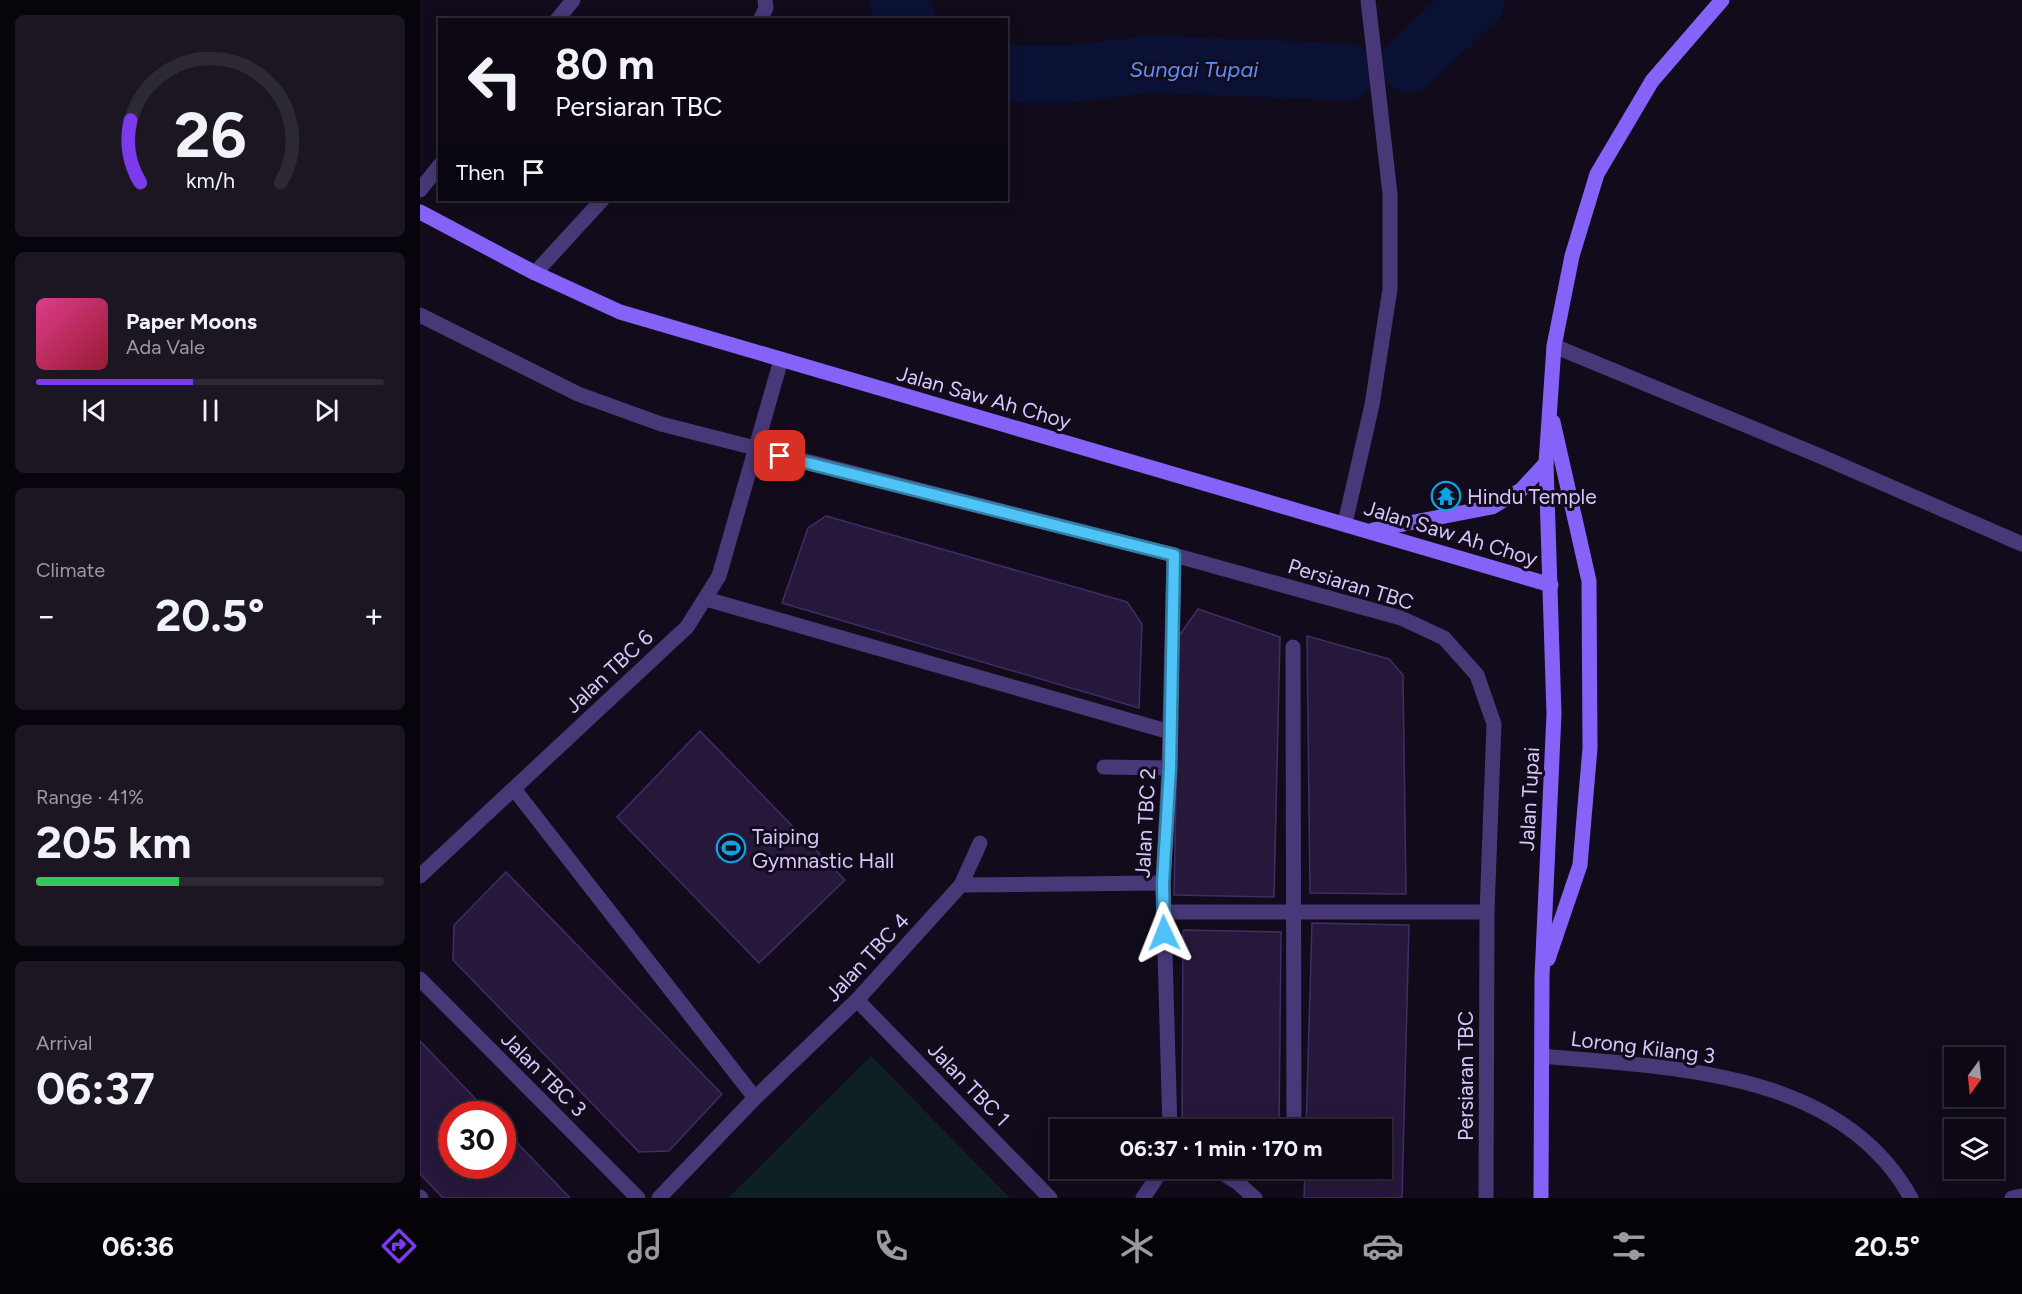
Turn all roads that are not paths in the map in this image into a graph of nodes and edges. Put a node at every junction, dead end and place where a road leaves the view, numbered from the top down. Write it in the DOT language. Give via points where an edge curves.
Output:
graph roads {
  1 [pos="573,0"];
  2 [pos="765,0"];
  3 [pos="1368,0"];
  4 [pos="1722,0"];
  5 [pos="559,18"];
  6 [pos="761,18"];
  7 [pos="438,168"];
  8 [pos="420,190"];
  9 [pos="601,201"];
  10 [pos="420,212"];
  11 [pos="535,273"];
  12 [pos="420,315"];
  13 [pos="1554,346"];
  14 [pos="781,360"];
  15 [pos="1548,402"];
  16 [pos="757,450"];
  17 [pos="1546,463"];
  18 [pos="1345,523"];
  19 [pos="1370,530"];
  20 [pos="2022,544"];
  21 [pos="1174,555"];
  22 [pos="1551,585"];
  23 [pos="706,599"];
  24 [pos="1293,647"];
  25 [pos="1170,732"];
  26 [pos="1104,767"];
  27 [pos="1170,768"];
  28 [pos="514,789"];
  29 [pos="980,843"];
  30 [pos="420,876"];
  31 [pos="1163,883"];
  32 [pos="961,885"];
  33 [pos="1293,911"];
  34 [pos="1163,912"];
  35 [pos="1487,912"];
  36 [pos="1542,976"];
  37 [pos="420,979"];
  38 [pos="857,1000"];
  39 [pos="1542,1056"];
  40 [pos="755,1098"];
  41 [pos="1170,1119"];
  42 [pos="1294,1119"];
  43 [pos="1156,1179"];
  44 [pos="1232,1179"];
  45 [pos="2022,1196"];
  46 [pos="638,1198"];
  47 [pos="659,1198"];
  48 [pos="1050,1198"];
  49 [pos="1143,1198"];
  50 [pos="1255,1198"];
  51 [pos="1486,1198"];
  52 [pos="1541,1198"];
  53 [pos="1911,1198"];
  54 [pos="2012,1198"];
  1 -- 5 [label="street"];
  2 -- 6 [label="street"];
  3 -- 18 [label="street" via="1390,194 1390,289 1372,405"];
  4 -- 13 [label="street" via="1652,81 1597,174 1572,256"];
  7 -- 8 [label="street"];
  9 -- 11 [label="street"];
  10 -- 11 [label="street, Jalan Saw Ah Choy"];
  11 -- 14 [label="street, Jalan Saw Ah Choy" via="620,312"];
  12 -- 16 [label="street, Persiaran TBC" via="578,394 661,424"];
  13 -- 15 [label="street"];
  13 -- 20 [label="street"];
  14 -- 16 [label="street, Jalan TBC 6"];
  14 -- 18 [label="street, Jalan Saw Ah Choy"];
  15 -- 17 [label="street, Jalan Tupai"];
  15 -- 36 [label="street" via="1589,581 1590,748 1580,866"];
  16 -- 21 [label="street, Persiaran TBC"];
  16 -- 23 [label="street, Jalan TBC 6" via="719,576"];
  17 -- 19 [label="street" via="1521,490 1492,507"];
  17 -- 22 [label="street, Jalan Tupai"];
  18 -- 19 [label="street, Jalan Saw Ah Choy"];
  19 -- 22 [label="street, Jalan Saw Ah Choy"];
  21 -- 25 [label="street, Jalan TBC 2"];
  21 -- 35 [label="street, Persiaran TBC" via="1401,618 1444,638 1477,675 1494,724"];
  22 -- 36 [label="street, Jalan Tupai" via="1554,714"];
  23 -- 25 [label="street"];
  23 -- 28 [label="street, Jalan TBC 6" via="687,627"];
  24 -- 33 [label="street"];
  25 -- 27 [label="street, Jalan TBC 2"];
  26 -- 27 [label="street"];
  27 -- 31 [label="street, Jalan TBC 2"];
  28 -- 30 [label="street, Jalan TBC 6"];
  28 -- 40 [label="street"];
  29 -- 32 [label="street, Jalan TBC 4"];
  31 -- 32 [label="street"];
  31 -- 34 [label="street, Jalan TBC 2"];
  32 -- 38 [label="street, Jalan TBC 4"];
  33 -- 34 [label="street"];
  33 -- 35 [label="street"];
  33 -- 42 [label="street"];
  34 -- 41 [label="street, Jalan TBC 2"];
  35 -- 51 [label="street, Persiaran TBC"];
  36 -- 39 [label="street, Jalan Tupai"];
  37 -- 46 [label="street, Jalan TBC 3"];
  38 -- 40 [label="street, Jalan TBC 4"];
  38 -- 48 [label="street, Jalan TBC 1"];
  39 -- 52 [label="street, Jalan Tupai"];
  39 -- 53 [label="street, Lorong Kilang 3" via="1692,1071 1759,1087 1818,1108 1860,1135 1898,1175"];
  40 -- 47 [label="street, Jalan TBC 4"];
  43 -- 49 [label="street"];
  44 -- 50 [label="street"];
  45 -- 54 [label="street"];
}
